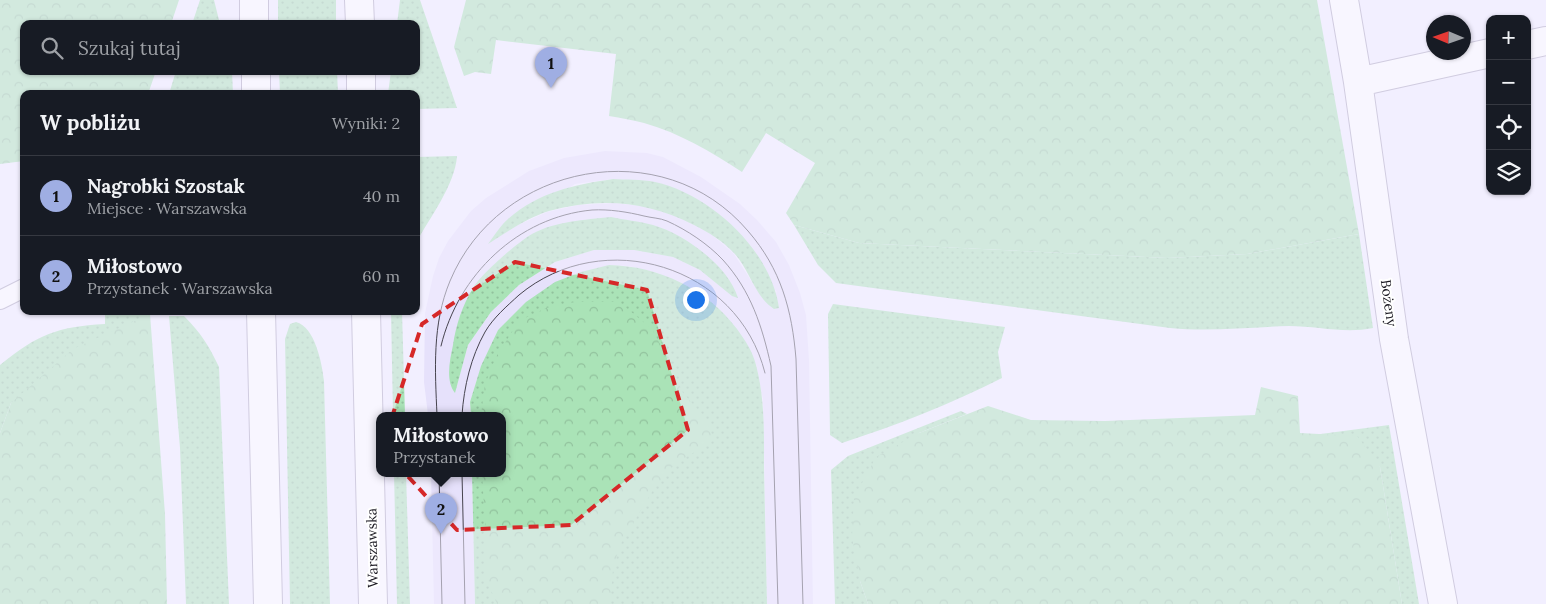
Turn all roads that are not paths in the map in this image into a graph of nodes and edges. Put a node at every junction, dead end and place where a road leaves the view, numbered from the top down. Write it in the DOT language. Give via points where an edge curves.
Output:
graph roads {
  1 [pos="254,0"];
  2 [pos="359,0"];
  3 [pos="1344,0"];
  4 [pos="254,20"];
  5 [pos="360,20"];
  6 [pos="1546,41"];
  7 [pos="1531,44"];
  8 [pos="1486,54"];
  9 [pos="256,75"];
  10 [pos="361,75"];
  11 [pos="1358,82"];
  12 [pos="256,90"];
  13 [pos="361,90"];
  14 [pos="20,290"];
  15 [pos="0,300"];
  16 [pos="261,315"];
  17 [pos="366,315"];
  18 [pos="268,604"];
  19 [pos="373,604"];
  20 [pos="1443,604"];
  1 -- 4 [label="street"];
  2 -- 5 [label="street"];
  3 -- 11 [label="street, Bożeny"];
  6 -- 7 [label="street"];
  8 -- 11 [label="street"];
  9 -- 12 [label="street"];
  10 -- 13 [label="street"];
  11 -- 20 [label="street, Bożeny" via="1394,339"];
  14 -- 15 [label="lane"];
  16 -- 18 [label="street"];
  17 -- 19 [label="street, Warszawska"];
}
